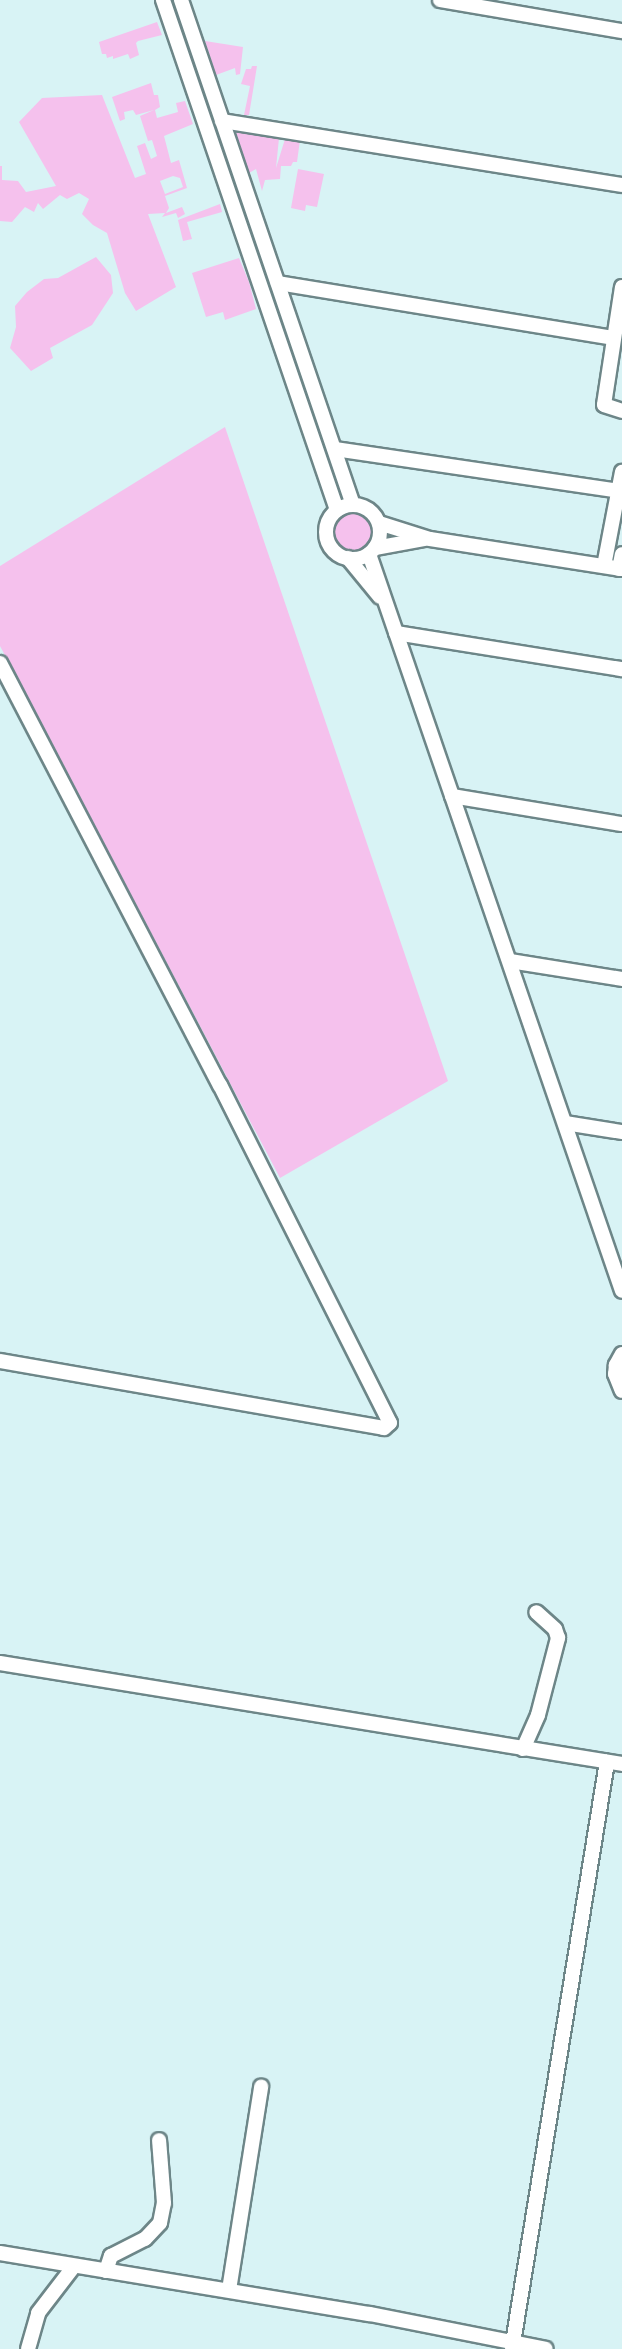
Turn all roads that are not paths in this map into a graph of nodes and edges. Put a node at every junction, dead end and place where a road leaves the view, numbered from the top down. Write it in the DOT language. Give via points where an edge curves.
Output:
graph roads {
  1 [pos="163,0"];
  2 [pos="181,0"];
  3 [pos="440,0"];
  4 [pos="622,31"];
  5 [pos="224,128"];
  6 [pos="212,139"];
  7 [pos="622,185"];
  8 [pos="622,287"];
  9 [pos="281,289"];
  10 [pos="267,302"];
  11 [pos="614,338"];
  12 [pos="622,411"];
  13 [pos="334,449"];
  14 [pos="622,472"];
  15 [pos="619,491"];
  16 [pos="353,505"];
  17 [pos="337,510"];
  18 [pos="379,523"];
  19 [pos="430,539"];
  20 [pos="372,551"];
  21 [pos="622,554"];
  22 [pos="348,558"];
  23 [pos="604,566"];
  24 [pos="621,569"];
  25 [pos="384,600"];
  26 [pos="396,633"];
  27 [pos="0,663"];
  28 [pos="622,669"];
  29 [pos="452,796"];
  30 [pos="622,824"];
  31 [pos="510,961"];
  32 [pos="622,979"];
  33 [pos="565,1123"];
  34 [pos="622,1132"];
  35 [pos="622,1291"];
  36 [pos="622,1354"];
  37 [pos="0,1361"];
  38 [pos="622,1391"];
  39 [pos="536,1612"];
  40 [pos="0,1663"];
  41 [pos="523,1749"];
  42 [pos="607,1762"];
  43 [pos="622,1764"];
  44 [pos="261,2087"];
  45 [pos="159,2140"];
  46 [pos="0,2253"];
  47 [pos="74,2266"];
  48 [pos="106,2271"];
  49 [pos="229,2290"];
  50 [pos="512,2346"];
  51 [pos="28,2349"];
  52 [pos="546,2349"];
  1 -- 6 [label="street"];
  2 -- 5 [label="street"];
  3 -- 4 [label="street"];
  5 -- 6 [label="street"];
  5 -- 7 [label="street"];
  5 -- 9 [label="street"];
  6 -- 10 [label="street"];
  8 -- 11 [label="street"];
  9 -- 10 [label="street"];
  9 -- 11 [label="street"];
  9 -- 13 [label="street"];
  10 -- 17 [label="street"];
  11 -- 12 [label="street" via="604,405"];
  13 -- 15 [label="street"];
  13 -- 16 [label="street"];
  14 -- 15 [label="street"];
  15 -- 23 [label="street"];
  16 -- 17 [label="street"];
  16 -- 18 [label="street" via="369,510"];
  17 -- 22 [label="street" via="327,525 328,542 333,550"];
  18 -- 19 [label="street"];
  18 -- 20 [label="street" via="379,540"];
  19 -- 20 [label="street"];
  19 -- 23 [label="street"];
  20 -- 22 [label="street" via="359,558"];
  20 -- 25 [label="street"];
  21 -- 24 [label="street"];
  22 -- 25 [label="street"];
  23 -- 24 [label="street"];
  25 -- 26 [label="street"];
  26 -- 28 [label="street"];
  26 -- 29 [label="street"];
  27 -- 37 [label="street" via="220,1085 390,1423 384,1428"];
  29 -- 30 [label="street"];
  29 -- 31 [label="street"];
  31 -- 32 [label="street"];
  31 -- 33 [label="street"];
  33 -- 34 [label="street"];
  33 -- 35 [label="street"];
  36 -- 38 [label="street" via="615,1374"];
  39 -- 41 [label="street" via="555,1629 558,1638 538,1715"];
  40 -- 41 [label="street"];
  41 -- 42 [label="street"];
  42 -- 43 [label="street"];
  42 -- 50 [label="street"];
  44 -- 49 [label="street"];
  45 -- 48 [label="street" via="164,2203 160,2223 145,2239 111,2256"];
  46 -- 47 [label="street"];
  47 -- 48 [label="street"];
  47 -- 51 [label="street" via="38,2313"];
  48 -- 49 [label="street"];
  49 -- 50 [label="street" via="370,2314"];
  50 -- 52 [label="street"];
}
